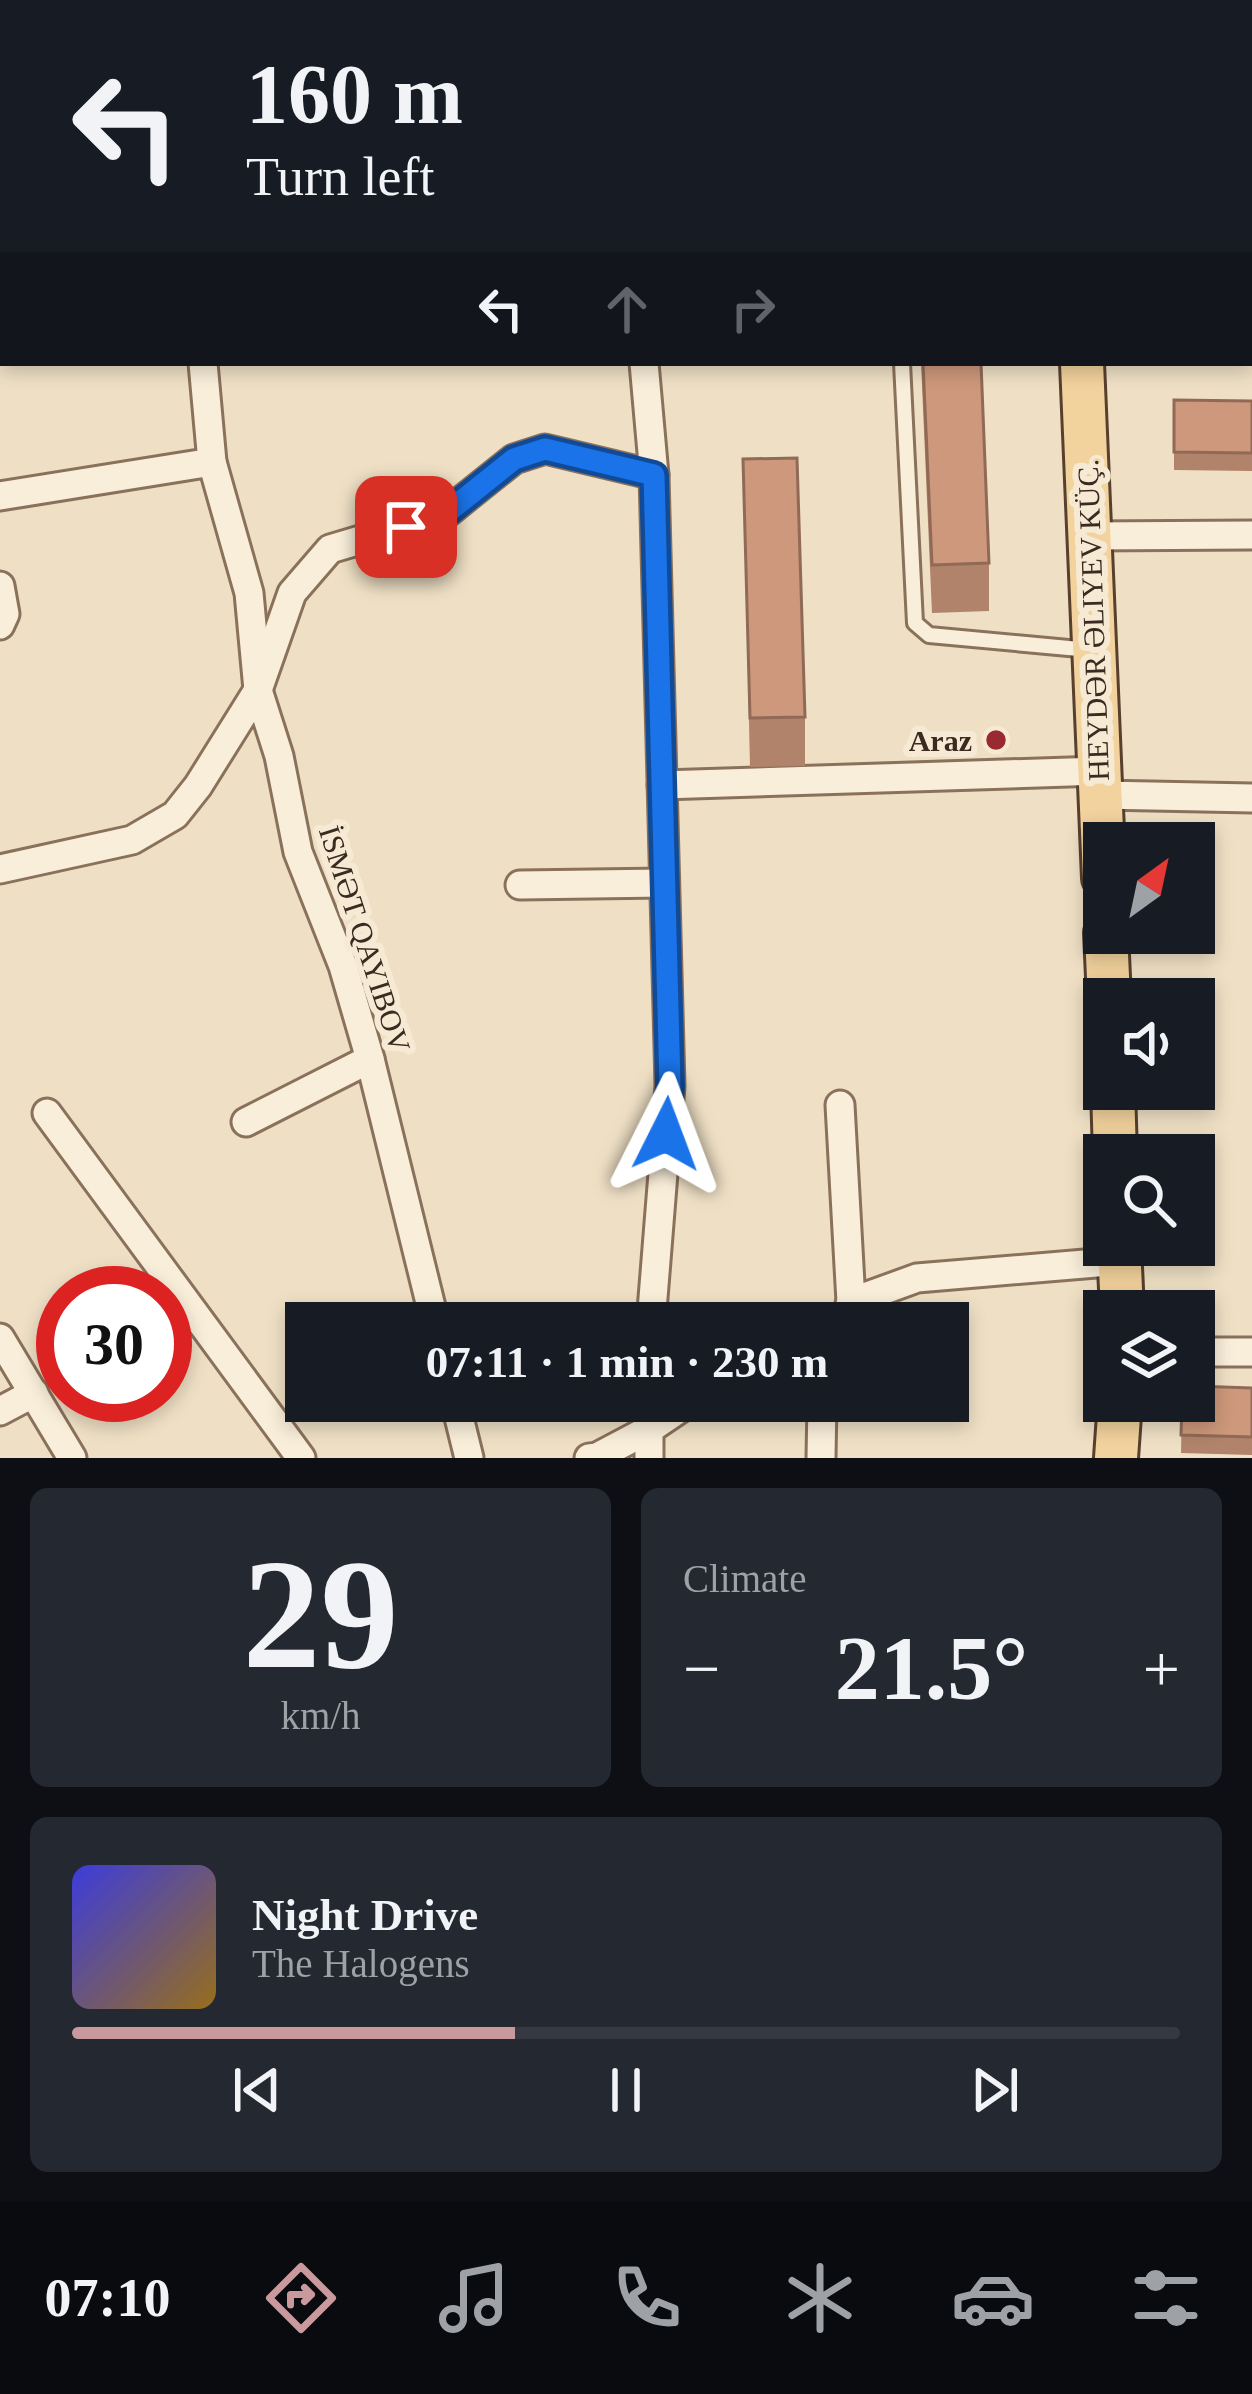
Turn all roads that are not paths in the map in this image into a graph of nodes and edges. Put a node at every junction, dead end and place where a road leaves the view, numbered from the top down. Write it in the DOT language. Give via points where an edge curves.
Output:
graph roads {
  1 [pos="203,366"];
  2 [pos="644,366"];
  3 [pos="902,366"];
  4 [pos="1082,366"];
  5 [pos="212,461"];
  6 [pos="654,475"];
  7 [pos="0,496"];
  8 [pos="1252,535"];
  9 [pos="1090,536"];
  10 [pos="0,586"];
  11 [pos="0,625"];
  12 [pos="1095,650"];
  13 [pos="258,691"];
  14 [pos="1100,783"];
  15 [pos="662,785"];
  16 [pos="1252,799"];
  17 [pos="1102,822"];
  18 [pos="0,869"];
  19 [pos="664,883"];
  20 [pos="520,885"];
  21 [pos="370,1059"];
  22 [pos="840,1105"];
  23 [pos="47,1113"];
  24 [pos="246,1122"];
  25 [pos="1083,1257"];
  26 [pos="430,1302"];
  27 [pos="653,1302"];
  28 [pos="847,1302"];
  29 [pos="868,1302"];
  30 [pos="0,1338"];
  31 [pos="1215,1352"];
  32 [pos="1252,1352"];
  33 [pos="34,1393"];
  34 [pos="0,1411"];
  35 [pos="460,1422"];
  36 [pos="670,1422"];
  37 [pos="821,1422"];
  38 [pos="1119,1422"];
  39 [pos="648,1444"];
  40 [pos="72,1458"];
  41 [pos="301,1458"];
  42 [pos="469,1458"];
  43 [pos="590,1458"];
  44 [pos="820,1458"];
  45 [pos="1116,1458"];
  1 -- 5 [label="street"];
  2 -- 6 [label="street"];
  3 -- 12 [label="lane" via="915,623 928,635"];
  4 -- 9 [label="main road, HEYDƏR ƏLIYEV KÜÇ."];
  5 -- 7 [label="street"];
  5 -- 13 [label="street" via="249,593"];
  6 -- 13 [label="street" via="545,449 514,459 444,515 330,549 292,593"];
  6 -- 15 [label="street"];
  8 -- 9 [label="street"];
  9 -- 12 [label="main road, HEYDƏR ƏLIYEV KÜÇ."];
  10 -- 11 [label="street"];
  12 -- 14 [label="main road, HEYDƏR ƏLIYEV KÜÇ."];
  13 -- 18 [label="street" via="175,814 132,840"];
  13 -- 21 [label="street" via="298,853"];
  14 -- 15 [label="street"];
  14 -- 16 [label="street"];
  14 -- 17 [label="main road, HEYDƏR ƏLIYEV KÜÇ."];
  15 -- 19 [label="street"];
  19 -- 20 [label="street"];
  19 -- 27 [label="street" via="670,1086"];
  21 -- 24 [label="street"];
  21 -- 26 [label="street"];
  22 -- 28 [label="street"];
  23 -- 41 [label="street"];
  25 -- 29 [label="street" via="917,1278"];
  30 -- 33 [label="street"];
  31 -- 32 [label="street"];
  33 -- 34 [label="street"];
  33 -- 40 [label="street"];
  35 -- 42 [label="street"];
  36 -- 39 [label="street"];
  37 -- 44 [label="street"];
  38 -- 45 [label="main road"];
  39 -- 43 [label="street"];
}
